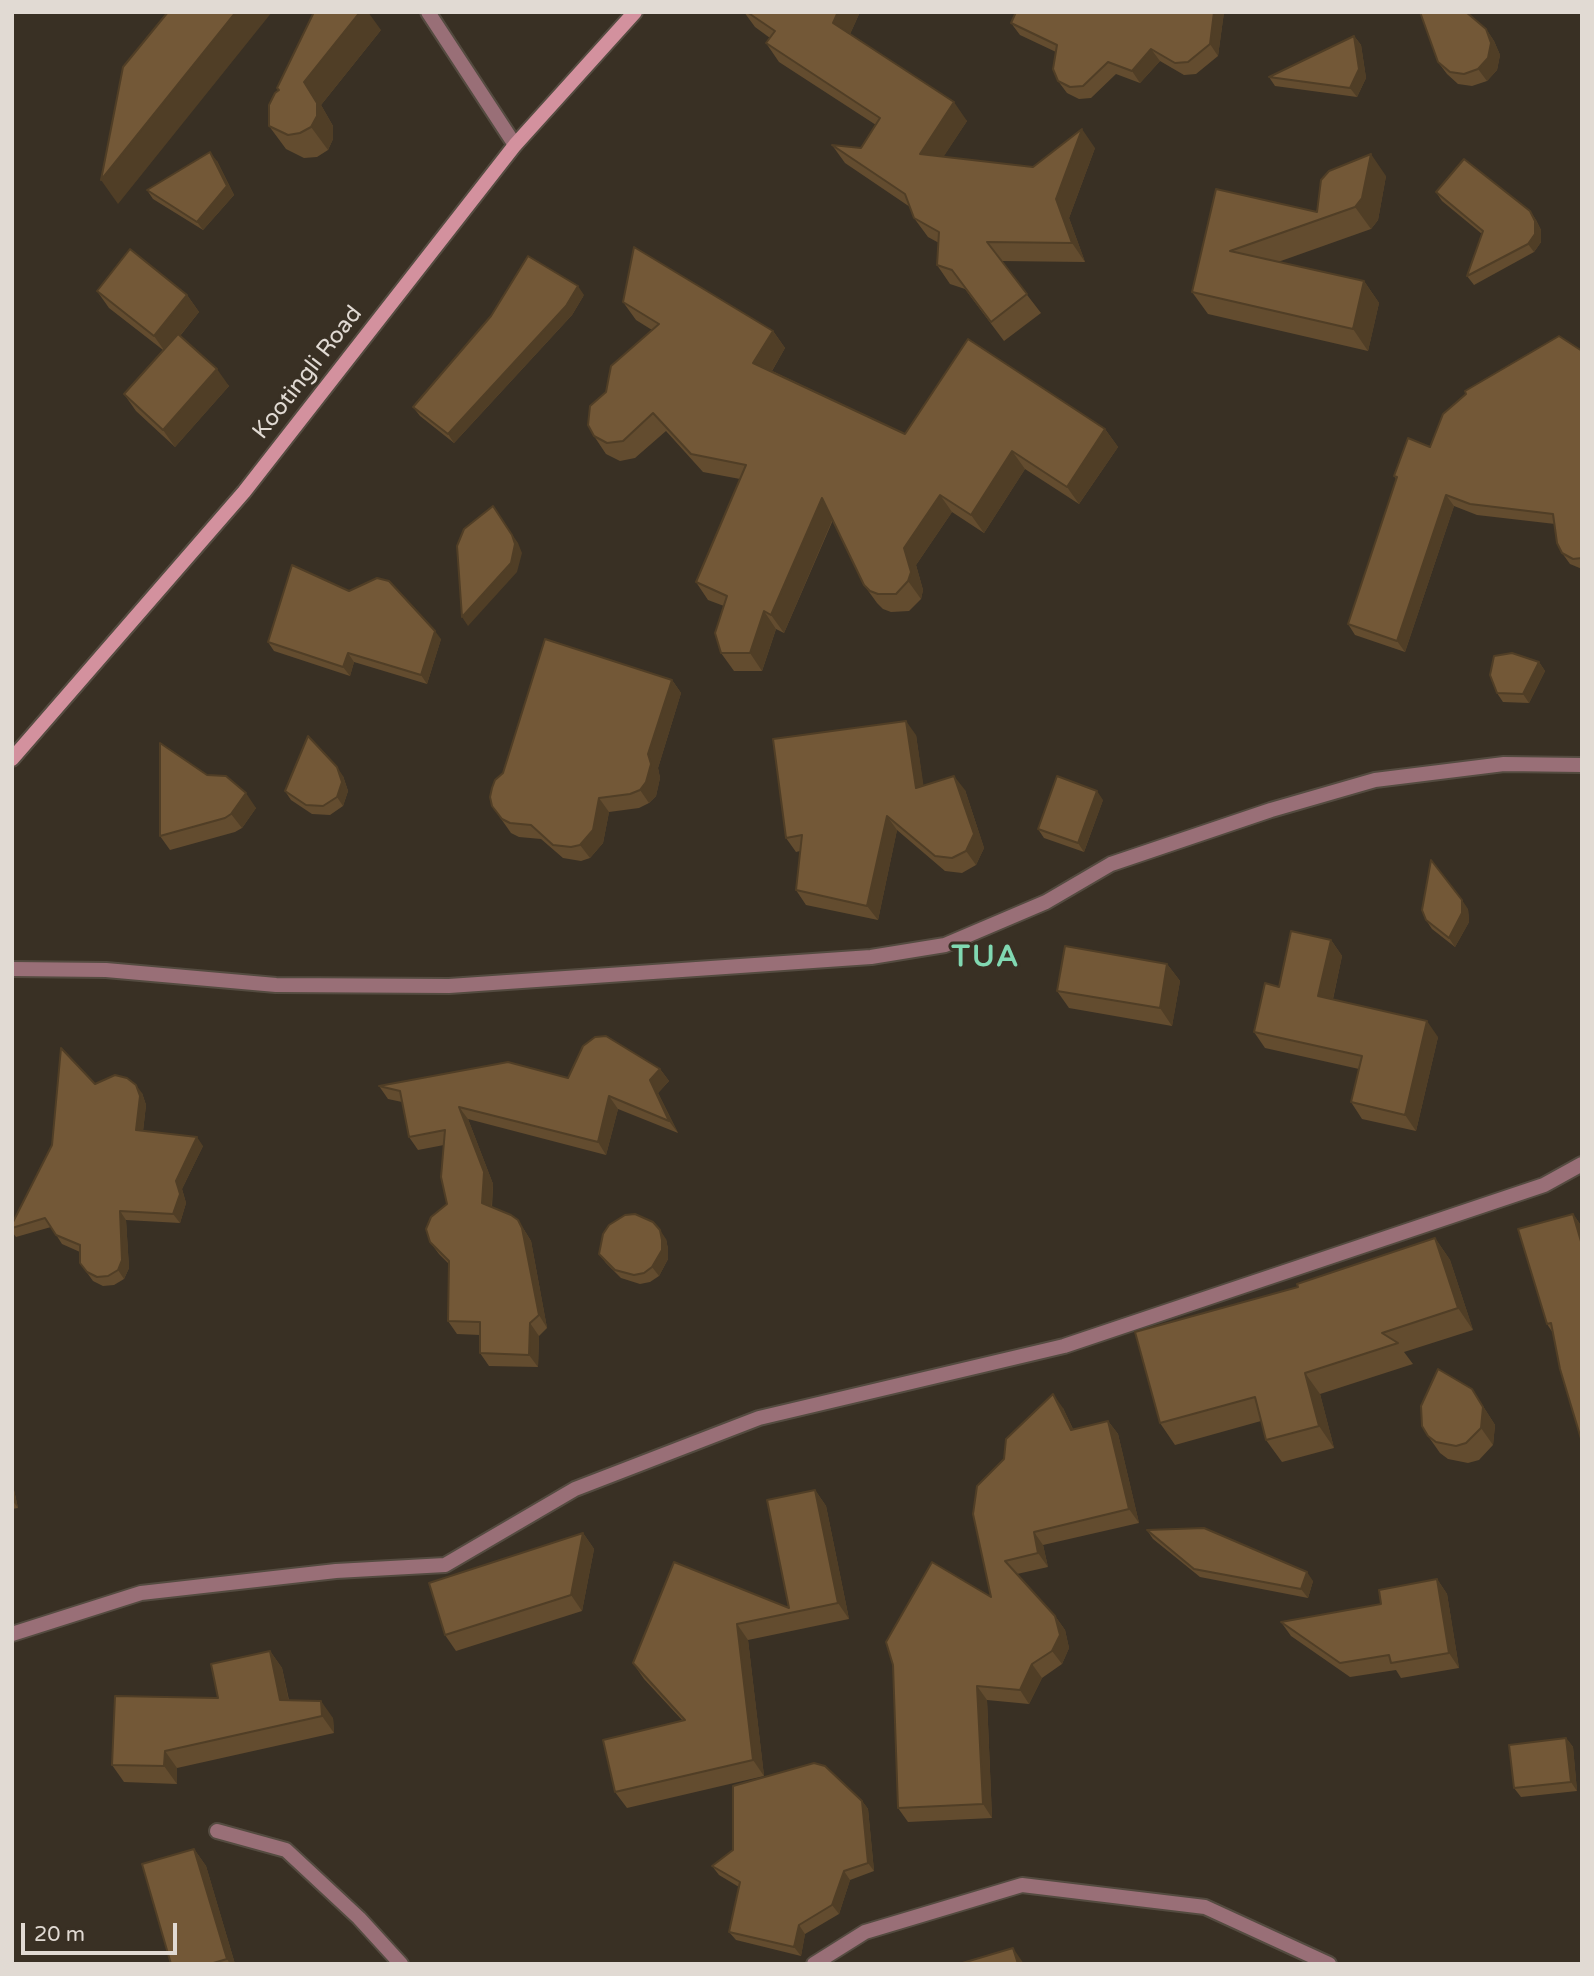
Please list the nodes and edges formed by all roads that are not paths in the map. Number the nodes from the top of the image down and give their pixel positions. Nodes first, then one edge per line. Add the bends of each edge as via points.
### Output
1 (428, 12) edge
2 (635, 12) edge
3 (515, 145) junction
4 (12, 759) edge
5 (1582, 765) edge
6 (12, 969) edge
7 (1582, 1164) edge
8 (12, 1634) edge
9 (217, 1831) dead end
10 (401, 1964) edge
11 (814, 1964) edge
12 (1329, 1964) edge

1 - 3 street
2 - 3 street, Kootingli Road
3 - 4 street, Kootingli Road via 244,492
5 - 6 street via 1504,764 1375,780 1111,864 1046,902 945,945 871,957 449,986 276,985 106,970
7 - 8 street via 1544,1185 1065,1346 759,1418 575,1489 445,1565 336,1571 141,1593
9 - 10 street via 286,1850
11 - 12 street via 865,1932 1022,1885 1205,1907

